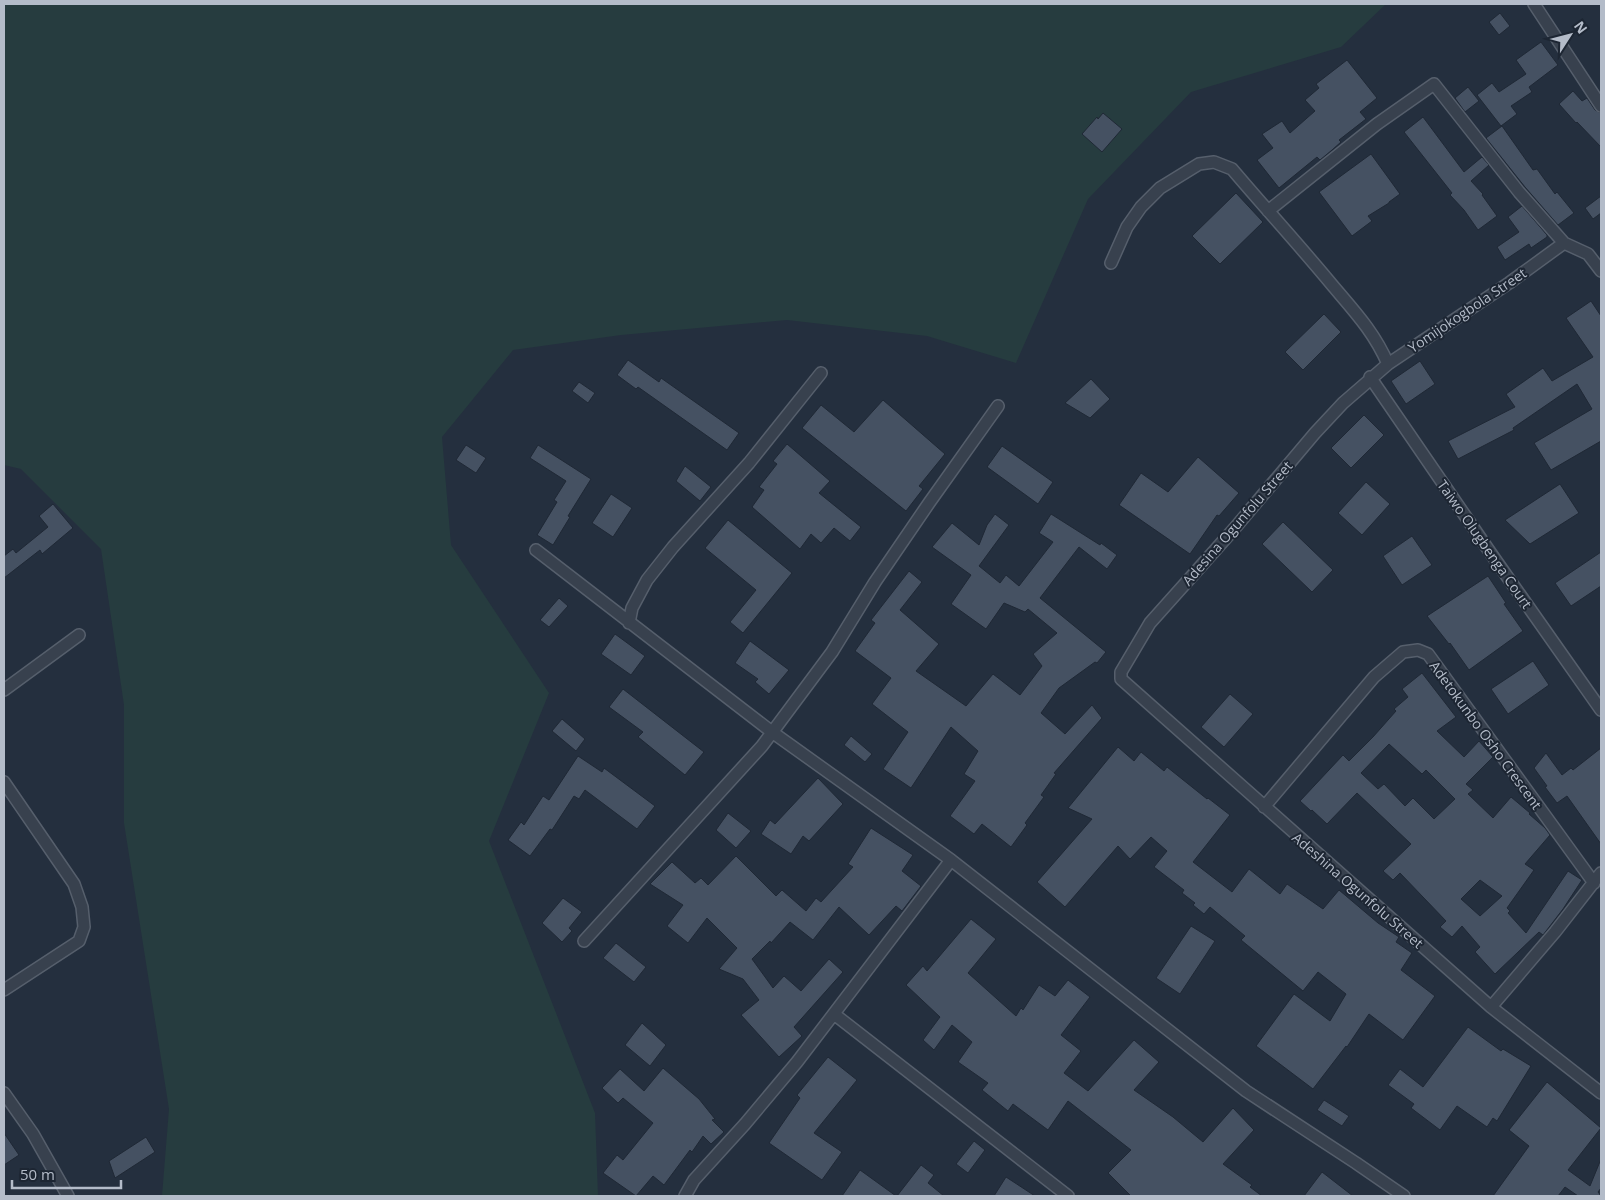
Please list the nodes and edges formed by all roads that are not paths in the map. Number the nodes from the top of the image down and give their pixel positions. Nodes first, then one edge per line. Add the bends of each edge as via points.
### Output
1 (1534, 4) edge
2 (1601, 106) edge
3 (1268, 211) junction
4 (1564, 243) junction
5 (1111, 263) dead end
6 (1601, 271) edge
7 (1388, 364) junction
8 (821, 373) dead end
9 (1370, 378) junction
10 (998, 406) dead end
11 (536, 550) dead end
12 (629, 623) junction
13 (78, 636) dead end
14 (1121, 679) joint
15 (4, 690) edge
16 (1601, 710) edge
17 (772, 732) junction
18 (4, 782) edge
19 (1264, 807) junction
20 (951, 860) junction
21 (1601, 873) edge
22 (1594, 883) junction
23 (584, 941) dead end
24 (4, 990) edge
25 (1491, 1007) junction
26 (834, 1014) junction
27 (4, 1093) edge
28 (1601, 1093) edge
29 (68, 1196) edge
30 (685, 1196) edge
31 (1068, 1196) edge
32 (1404, 1196) edge

1 - 2 street
3 - 4 street via 1377,124 1434,84 1519,192
3 - 5 street via 1232,169 1214,162 1199,164 1160,188 1141,207 1127,227
3 - 7 street via 1370,330
4 - 6 street via 1588,254
4 - 7 street, Yomijokogbola Street
7 - 9 street, Yomijokogbola Street
8 - 12 street via 647,580 632,608
9 - 14 street, Adesina Ogunfolu Street via 1315,433 1150,623 1121,672
9 - 16 street, Taiwo Olugbenga Court
10 - 17 street via 928,503 832,652
11 - 12 street
12 - 17 street
13 - 15 street
14 - 19 street, Adeshina Ogunfolu Street
17 - 20 street
17 - 23 street via 736,776
18 - 24 street via 74,884 82,907 84,927 79,941
19 - 22 street, Adetokunbo Osho Crescent via 1374,677 1403,652 1418,650 1428,654
19 - 25 street, Adeshina Ogunfolu Street
20 - 26 street
20 - 32 street via 1246,1092
21 - 22 street
22 - 25 street
25 - 28 street, Adeshina Ogunfolu Street
26 - 30 street via 751,1117 694,1180
26 - 31 street
27 - 29 street via 33,1134

